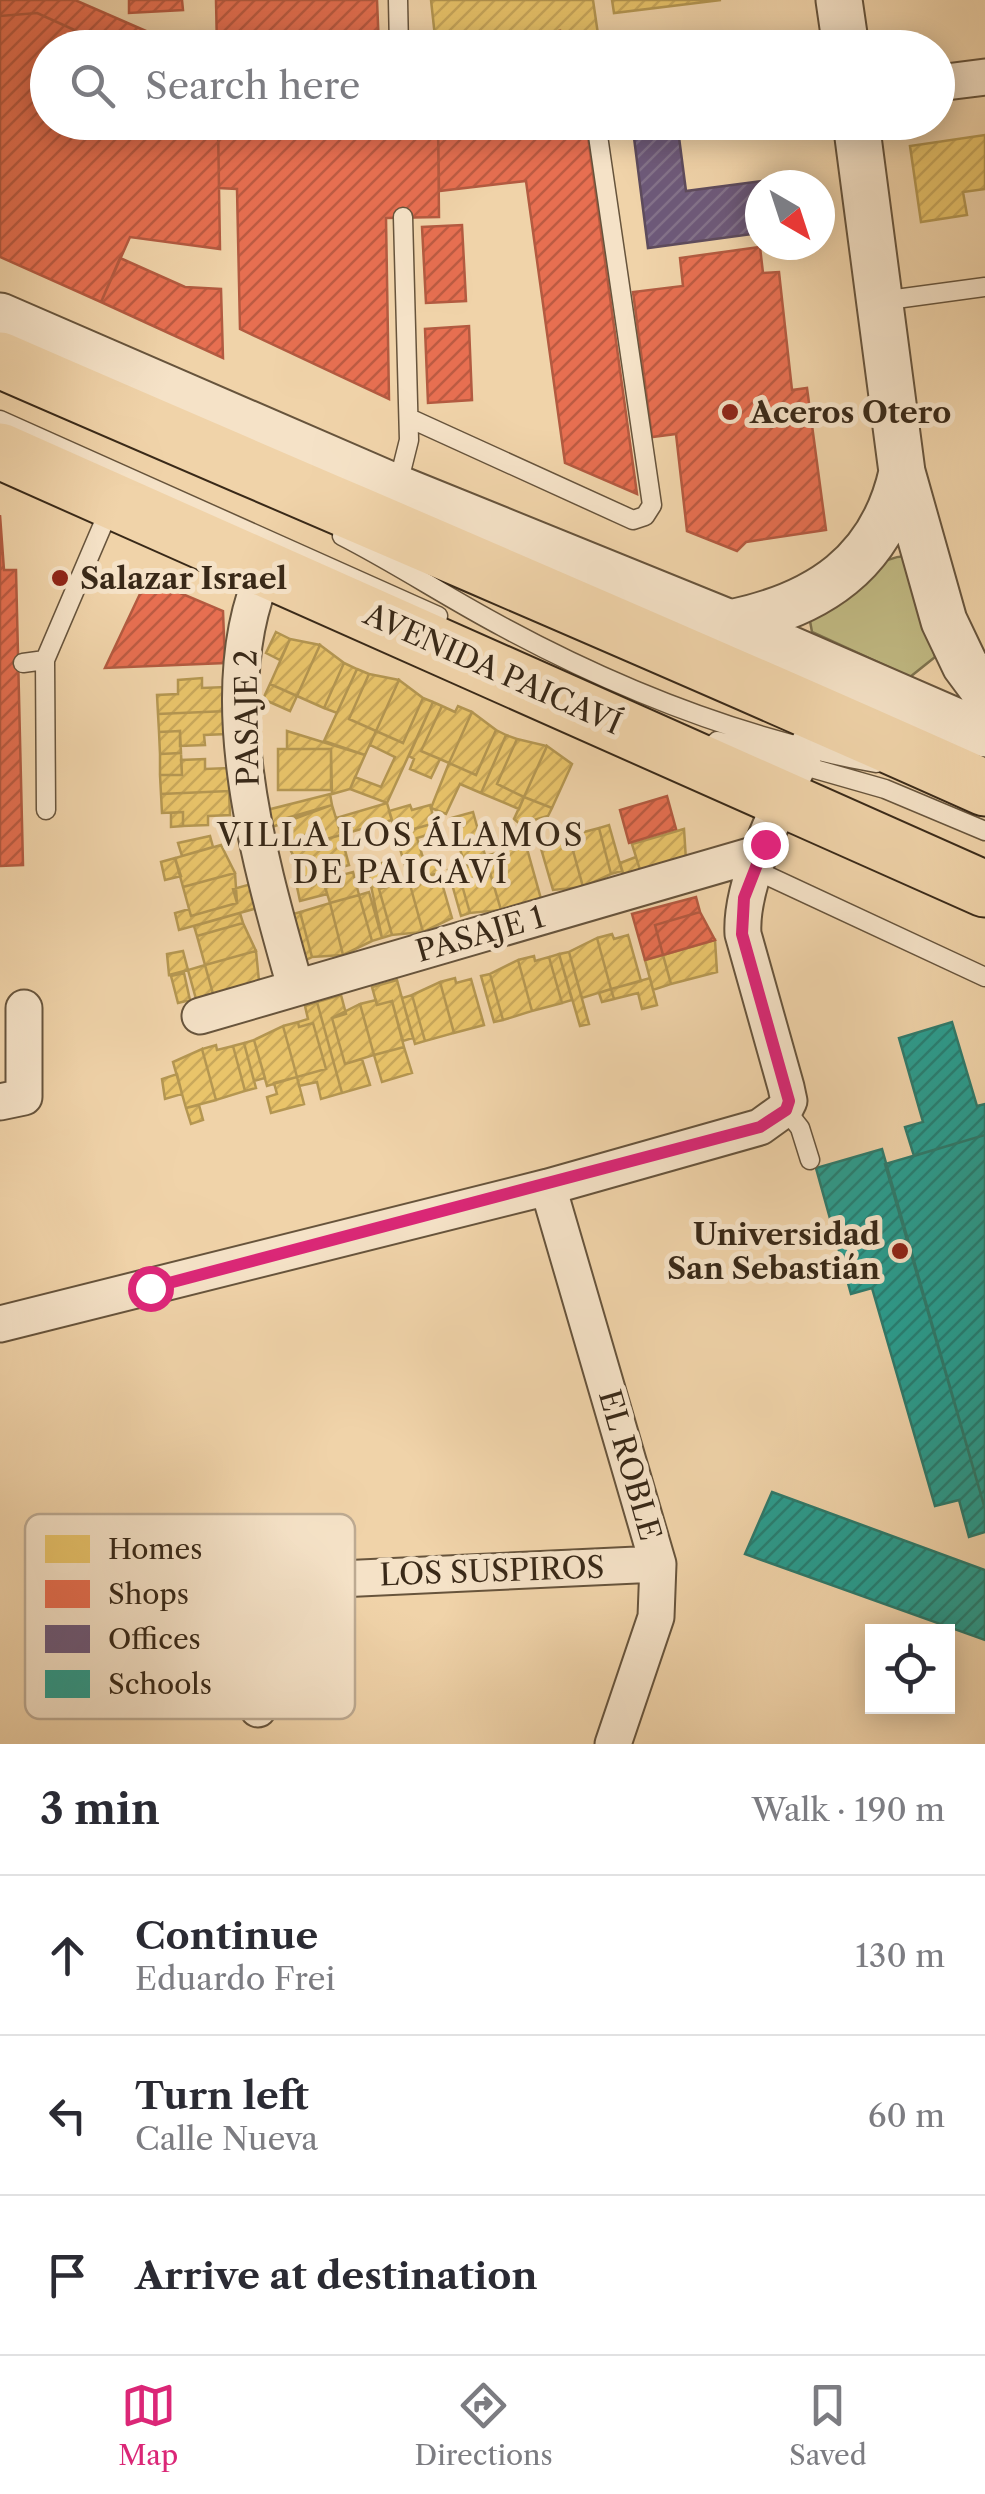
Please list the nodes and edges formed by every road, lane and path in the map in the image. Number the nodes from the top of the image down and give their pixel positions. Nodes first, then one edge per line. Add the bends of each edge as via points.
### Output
1 (398, 0) edge
2 (840, 0) edge
3 (399, 30) edge
4 (844, 30) edge
5 (985, 77) edge
6 (955, 81) edge
7 (599, 140) edge
8 (858, 140) edge
9 (403, 217) dead end
10 (985, 287) edge
11 (879, 301) junction
12 (0, 316) edge
13 (0, 360) edge
14 (409, 418) junction
15 (0, 420) edge
16 (0, 451) edge
17 (902, 472) junction
18 (397, 488) junction
19 (112, 503) junction
20 (324, 528) dead end
21 (266, 568) junction
22 (450, 622) dead end
23 (730, 623) junction
24 (475, 635) dead end
25 (45, 660) junction
26 (23, 664) dead end
27 (985, 692) edge
28 (803, 758) junction
29 (979, 767) edge
30 (46, 810) dead end
31 (985, 832) edge
32 (757, 861) junction
33 (985, 889) edge
34 (985, 976) edge
35 (294, 986) junction
36 (24, 1008) dead end
37 (200, 1016) dead end
38 (786, 1098) junction
39 (0, 1102) edge
40 (810, 1160) dead end
41 (548, 1186) junction
42 (0, 1324) edge
43 (658, 1564) junction
44 (355, 1577) edge
45 (613, 1744) edge

1 - 3 lane
2 - 4 street
5 - 6 street
7 - 14 lane via 652,505 645,516 633,520
8 - 11 street
9 - 14 lane
10 - 11 lane
11 - 17 street
12 - 18 street, AVENIDA PAICAVÍ
13 - 28 main road, AVENIDA PAICAVÍ
14 - 18 lane
15 - 22 lane
16 - 19 main road, AVENIDA PAICAVÍ
17 - 23 street via 879,536 842,578 811,599
17 - 27 street via 944,621
18 - 23 street, AVENIDA PAICAVÍ
19 - 21 main road, AVENIDA PAICAVÍ
19 - 25 lane
20 - 28 lane via 526,639
21 - 28 main road, AVENIDA PAICAVÍ
21 - 35 street, PASAJE 2 via 241,653 248,809
23 - 29 street, AVENIDA PAICAVÍ
24 - 28 lane via 708,738
25 - 26 lane
25 - 30 lane
28 - 29 main road, AVENIDA PAICAVÍ
28 - 31 lane
28 - 32 street
28 - 33 main road, AVENIDA PAICAVÍ
32 - 34 lane
32 - 35 street, PASAJE 1
32 - 38 street via 741,912 742,934
35 - 37 street, PASAJE 1
36 - 39 street via 24,1098
38 - 40 lane
38 - 41 street via 760,1127
41 - 42 street
41 - 43 street, EL ROBLE
43 - 44 street, LOS SUSPIROS
43 - 45 street, EL ROBLE via 656,1618

